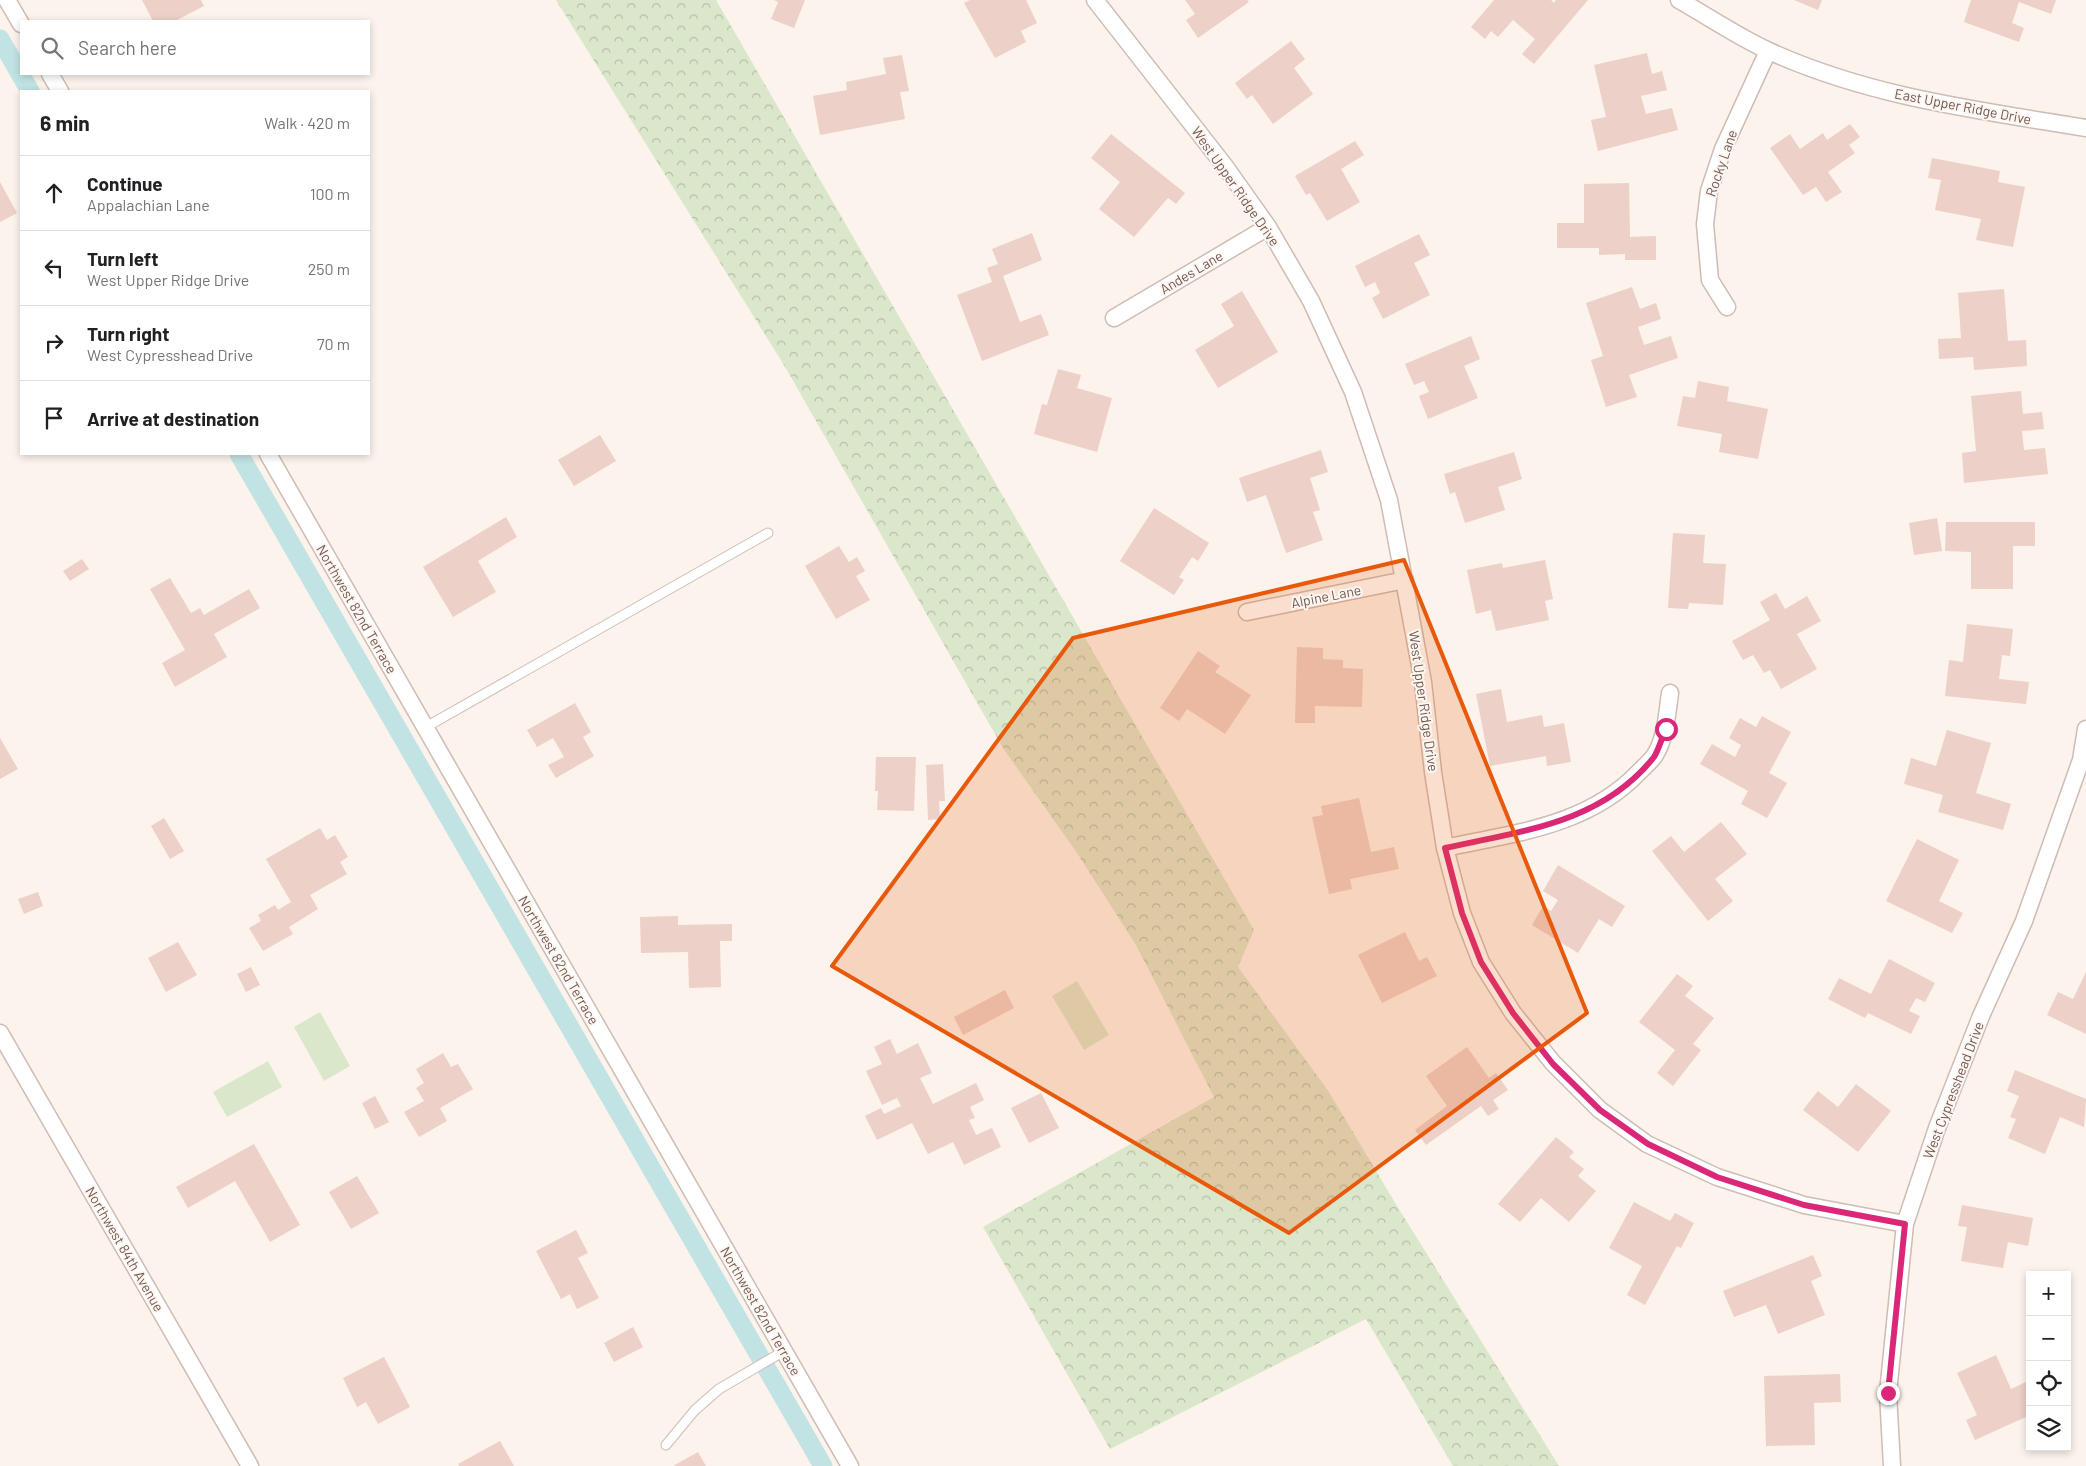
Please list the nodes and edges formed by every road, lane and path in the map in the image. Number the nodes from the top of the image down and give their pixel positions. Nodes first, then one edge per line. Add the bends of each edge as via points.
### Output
1 (7, 0) edge
2 (1095, 0) edge
3 (1680, 0) edge
4 (20, 22) edge
5 (1768, 51) junction
6 (51, 75) edge
7 (59, 90) edge
8 (2086, 128) edge
9 (1268, 227) junction
10 (1727, 307) dead end
11 (1114, 318) dead end
12 (269, 455) edge
13 (768, 533) dead end
14 (1405, 580) junction
15 (1247, 612) dead end
16 (1670, 693) dead end
17 (426, 728) junction
18 (2086, 729) edge
19 (2084, 760) edge
20 (1445, 848) junction
21 (0, 1032) edge
22 (1905, 1224) junction
23 (784, 1351) junction
24 (666, 1445) dead end
25 (250, 1466) edge
26 (850, 1466) edge
27 (1892, 1466) edge

1 - 4 street
2 - 9 street, West Upper Ridge Drive via 1224,165
3 - 5 street, East Upper Ridge Drive
5 - 8 street, East Upper Ridge Drive via 1839,78 1918,100
5 - 10 street, Rocky Lane via 1723,148 1709,191 1704,224 1710,280
6 - 7 street
9 - 11 street, Andes Lane
9 - 14 street, West Upper Ridge Drive via 1311,301 1353,392 1389,500
12 - 17 street, Northwest 82nd Terrace
13 - 17 lane
14 - 15 street, Alpine Lane
14 - 20 street, West Upper Ridge Drive via 1423,682
16 - 20 street via 1666,729 1655,755 1630,782 1596,807 1552,825
17 - 23 street, Northwest 82nd Terrace
18 - 19 street, West Cypresshead Drive
19 - 22 street, West Cypresshead Drive via 2024,921 1981,1016 1937,1128
20 - 22 street, West Upper Ridge Drive via 1462,913 1481,962 1513,1013 1553,1064 1600,1110 1648,1144 1717,1177 1804,1205
21 - 25 street, Northwest 84th Avenue
22 - 27 street, West Cypresshead Drive via 1888,1393
23 - 24 lane via 719,1389 695,1410
23 - 26 street, Northwest 82nd Terrace

